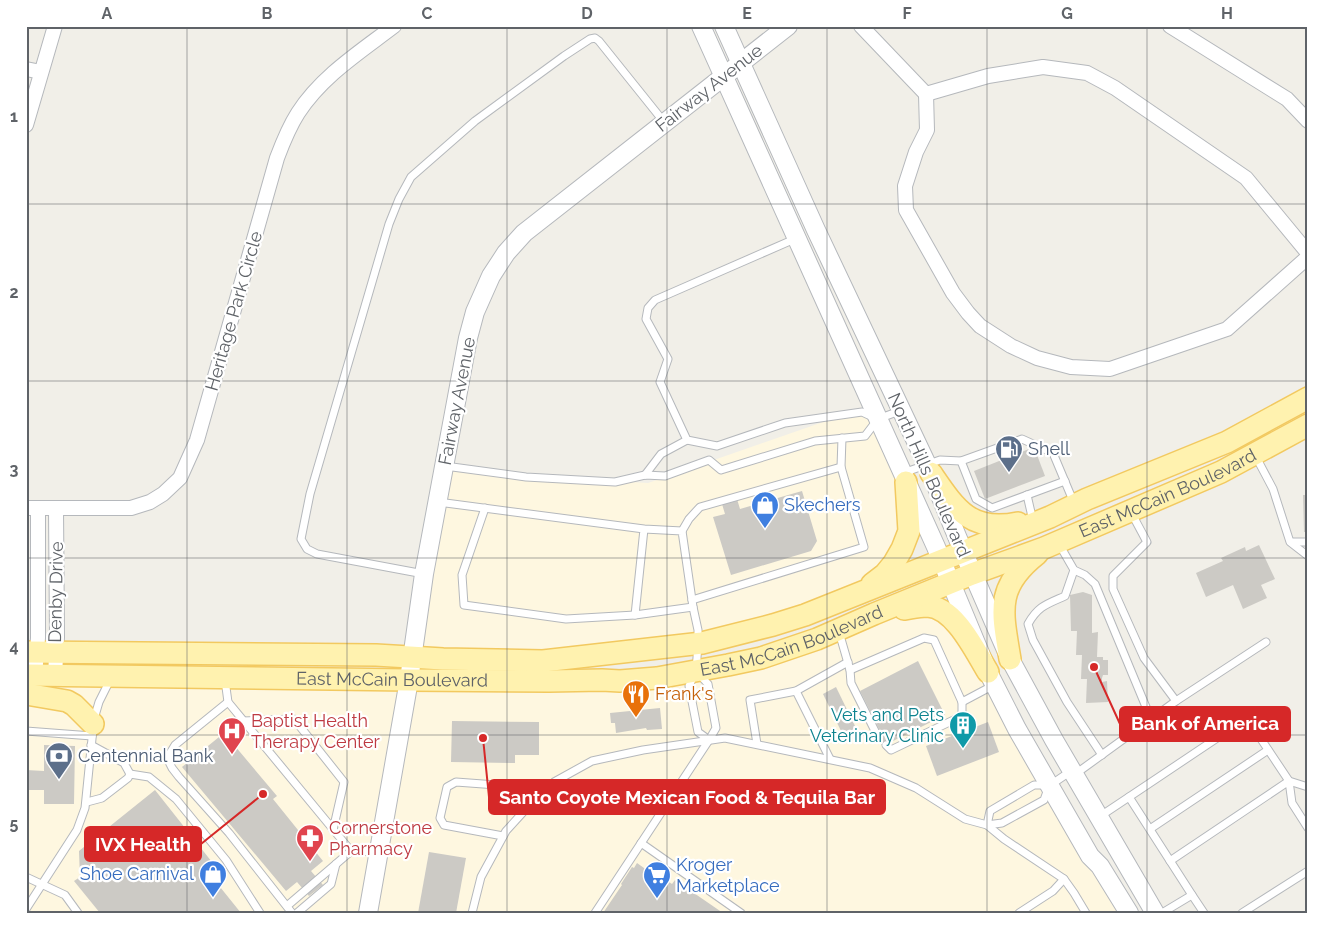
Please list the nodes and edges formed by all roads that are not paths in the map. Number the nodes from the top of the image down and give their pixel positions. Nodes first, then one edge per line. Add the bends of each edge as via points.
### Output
1 (55, 26) edge
2 (394, 26) edge
3 (701, 26) edge
4 (724, 26) edge
5 (788, 26) edge
6 (861, 26) edge
7 (1170, 26) edge
8 (741, 63) junction
9 (26, 69) edge
10 (41, 72) junction
11 (724, 77) junction
12 (926, 94) junction
13 (1308, 121) edge
14 (664, 122) junction
15 (26, 125) edge
16 (797, 238) junction
17 (1308, 255) edge
18 (1308, 398) edge
19 (902, 410) junction
20 (870, 416) junction
21 (1308, 425) edge
22 (842, 438) junction
23 (687, 440) junction
24 (1255, 455) junction
25 (961, 461) junction
26 (444, 466) junction
27 (841, 466) junction
28 (929, 468) junction
29 (645, 475) junction
30 (904, 478) junction
31 (1065, 481) junction
32 (1026, 495) junction
33 (438, 502) junction
34 (1075, 506) junction
35 (32, 508) edge
36 (485, 508) junction
37 (56, 509) junction
38 (1131, 511) junction
39 (1033, 522) junction
40 (644, 529) junction
41 (682, 531) junction
42 (1290, 542) junction
43 (1308, 542) edge
44 (1051, 545) junction
45 (962, 552) junction
46 (1308, 556) edge
47 (942, 560) junction
48 (1074, 570) junction
49 (424, 574) junction
50 (972, 574) junction
51 (951, 583) junction
52 (859, 594) junction
53 (693, 603) junction
54 (874, 614) junction
55 (635, 615) junction
56 (838, 629) junction
57 (1266, 642) dead end
58 (698, 644) junction
59 (39, 652) edge
60 (412, 657) junction
61 (1010, 658) junction
62 (848, 662) junction
63 (850, 670) junction
64 (696, 671) junction
65 (112, 676) junction
66 (224, 678) junction
67 (991, 678) junction
68 (36, 680) edge
69 (409, 680) junction
70 (796, 691) junction
71 (1176, 701) junction
72 (228, 702) junction
73 (962, 702) junction
74 (1151, 719) junction
75 (243, 721) junction
76 (26, 732) edge
77 (92, 735) junction
78 (879, 739) dead end
79 (709, 740) junction
80 (757, 744) junction
81 (886, 744) dead end
82 (1268, 750) junction
83 (1102, 755) junction
84 (830, 760) junction
85 (1073, 773) junction
86 (130, 774) junction
87 (1289, 781) junction
88 (1049, 786) junction
89 (1308, 787) edge
90 (537, 797) junction
91 (1129, 797) junction
92 (87, 802) junction
93 (1099, 816) junction
94 (987, 824) junction
95 (1308, 828) edge
96 (1150, 829) junction
97 (333, 830) junction
98 (503, 836) junction
99 (641, 843) junction
100 (351, 851) junction
101 (379, 852) junction
102 (1170, 861) junction
103 (336, 864) junction
104 (1308, 871) edge
105 (26, 877) edge
106 (1064, 880) junction
107 (42, 885) junction
108 (1192, 894) junction
109 (287, 906) junction
110 (26, 909) edge
111 (78, 913) edge
112 (260, 913) edge
113 (292, 913) edge
114 (297, 913) edge
115 (368, 913) edge
116 (472, 913) edge
117 (594, 913) edge
118 (741, 913) edge
119 (1019, 913) edge
120 (1086, 913) edge
121 (1129, 913) edge
122 (1155, 913) edge
123 (1162, 913) edge
124 (1204, 913) edge
125 (1242, 913) edge

1 - 10 street
2 - 37 street, Heritage Park Circle via 331,75 310,96 287,133 196,440 180,478 150,502 131,508
3 - 11 street, North Hills Boulevard
4 - 8 street, North Hills Boulevard
5 - 8 street, Fairway Avenue
6 - 12 street
7 - 13 street via 1286,99
8 - 11 street, Fairway Avenue
8 - 19 street, North Hills Boulevard
9 - 10 street
10 - 15 street
11 - 14 street, Fairway Avenue
11 - 16 street, North Hills Boulevard
12 - 17 street via 988,76 1044,67 1087,73 1115,88 1246,178
12 - 17 street via 927,130 905,186 906,210 953,293 968,313 980,326 1037,358 1071,367 1110,369 1228,329
14 - 26 street, Fairway Avenue via 524,233 491,276 468,338
14 - 49 lane via 600,41 594,38 475,121 405,185 388,224 310,494 301,540 306,549 318,554
16 - 20 street, North Hills Boulevard
16 - 23 lane via 655,300 648,308 646,319 668,359 660,382
18 - 34 main road, East McCain Boulevard via 1220,445
19 - 20 lane
19 - 28 street, North Hills Boulevard
20 - 22 lane via 865,436
20 - 23 lane via 785,423 717,446
20 - 30 street, North Hills Boulevard
21 - 24 main road, East McCain Boulevard
22 - 27 lane
22 - 29 lane via 815,442 720,470 709,460 665,476
23 - 29 lane via 661,454
24 - 38 main road, East McCain Boulevard
24 - 42 lane via 1273,489
25 - 28 lane via 940,460
25 - 31 lane via 1022,439 1053,453
25 - 32 lane via 976,499 992,508
26 - 29 lane via 526,477 615,482
26 - 33 street, Fairway Avenue
27 - 41 lane via 700,507
27 - 53 lane via 864,547
28 - 30 lane
28 - 39 main road via 951,503 971,519 992,525
28 - 45 street, North Hills Boulevard
30 - 47 street, North Hills Boulevard
30 - 52 main road via 909,531 886,574
31 - 32 lane
31 - 34 lane
32 - 39 lane
33 - 36 lane
33 - 49 street, Fairway Avenue
34 - 39 main road, East McCain Boulevard
35 - 37 street, Heritage Park Circle
35 - 59 street, Denby Drive
36 - 40 lane
36 - 55 lane via 462,574 464,605 566,619
37 - 59 street, Denby Drive via 57,637
38 - 44 main road, East McCain Boulevard
38 - 71 lane via 1147,542 1113,576 1113,589 1144,658
39 - 45 main road, East McCain Boulevard
40 - 41 lane
40 - 55 lane
41 - 53 lane
42 - 43 lane
42 - 46 lane
44 - 48 lane
44 - 50 main road, East McCain Boulevard
44 - 61 main road via 1026,562 1012,579 1006,594 1003,609
45 - 47 main road, East McCain Boulevard
45 - 50 street, North Hills Boulevard
47 - 51 street, North Hills Boulevard
47 - 52 main road, East McCain Boulevard
48 - 74 lane via 1085,574 1095,584
48 - 83 lane via 1065,596 1043,606 1028,624 1033,640 1067,702
49 - 60 street, Fairway Avenue
50 - 51 main road, East McCain Boulevard
50 - 61 street, North Hills Boulevard
51 - 54 main road, East McCain Boulevard
51 - 67 street, North Hills Boulevard
52 - 58 main road, East McCain Boulevard via 773,625
53 - 55 lane
53 - 58 lane
54 - 56 main road, East McCain Boulevard
54 - 67 main road via 928,606 942,610 959,625
56 - 62 lane
56 - 64 main road, East McCain Boulevard via 761,658
57 - 71 lane
58 - 60 main road, East McCain Boulevard via 543,661
58 - 64 lane
59 - 60 main road, East McCain Boulevard
59 - 68 street, Denby Drive
59 - 68 street, Denby Drive
60 - 69 street, Fairway Avenue
61 - 85 street, North Hills Boulevard
62 - 63 lane
62 - 70 lane
63 - 73 lane via 924,638 934,640
63 - 78 lane via 851,683
64 - 69 main road, East McCain Boulevard via 620,681
64 - 79 lane via 709,688 716,728
64 - 79 lane via 689,686 691,697 698,732
65 - 66 main road, East McCain Boulevard
65 - 68 main road, East McCain Boulevard
65 - 77 lane via 99,702
66 - 69 main road, East McCain Boulevard
66 - 72 lane
67 - 73 lane
67 - 88 street, North Hills Boulevard
68 - 77 main road via 74,705
69 - 101 street, Fairway Avenue
70 - 80 lane via 750,700
70 - 84 lane
71 - 74 lane
72 - 75 lane
72 - 109 lane via 175,745 167,758 179,778 229,833
73 - 81 lane via 962,716 891,750
74 - 83 lane
75 - 97 lane
75 - 97 lane via 294,719 344,782
76 - 77 lane
77 - 86 lane via 124,763
77 - 92 lane
79 - 80 lane via 725,738
79 - 90 lane via 592,760 554,782
79 - 99 lane
80 - 84 lane
82 - 87 lane
82 - 91 lane via 1247,718
82 - 96 lane
83 - 85 lane
84 - 94 lane via 870,768 916,788 965,818
85 - 88 lane
85 - 93 street, North Hills Boulevard
86 - 92 lane via 102,798
86 - 112 lane via 149,777 176,799 226,860
87 - 89 lane
87 - 95 lane via 1292,803
87 - 102 lane
88 - 94 lane via 1044,800 1002,823
88 - 94 lane via 1034,785 990,811
88 - 121 street, North Hills Boulevard via 1090,856 1100,866
90 - 98 lane
90 - 98 lane via 511,786 456,782 448,787 440,818 444,825
91 - 93 lane
91 - 96 lane
92 - 107 lane via 77,830
93 - 122 street, North Hills Boulevard
94 - 106 lane
96 - 102 lane
97 - 100 lane
98 - 116 lane via 481,877
99 - 117 lane
99 - 118 lane
100 - 101 lane
100 - 103 lane
101 - 115 street, Fairway Avenue
102 - 108 lane
103 - 109 lane
103 - 114 lane via 331,884
104 - 125 lane
105 - 107 lane
106 - 119 lane
106 - 120 lane
107 - 110 lane
107 - 111 lane via 65,896
108 - 123 lane
108 - 124 lane
109 - 113 lane

